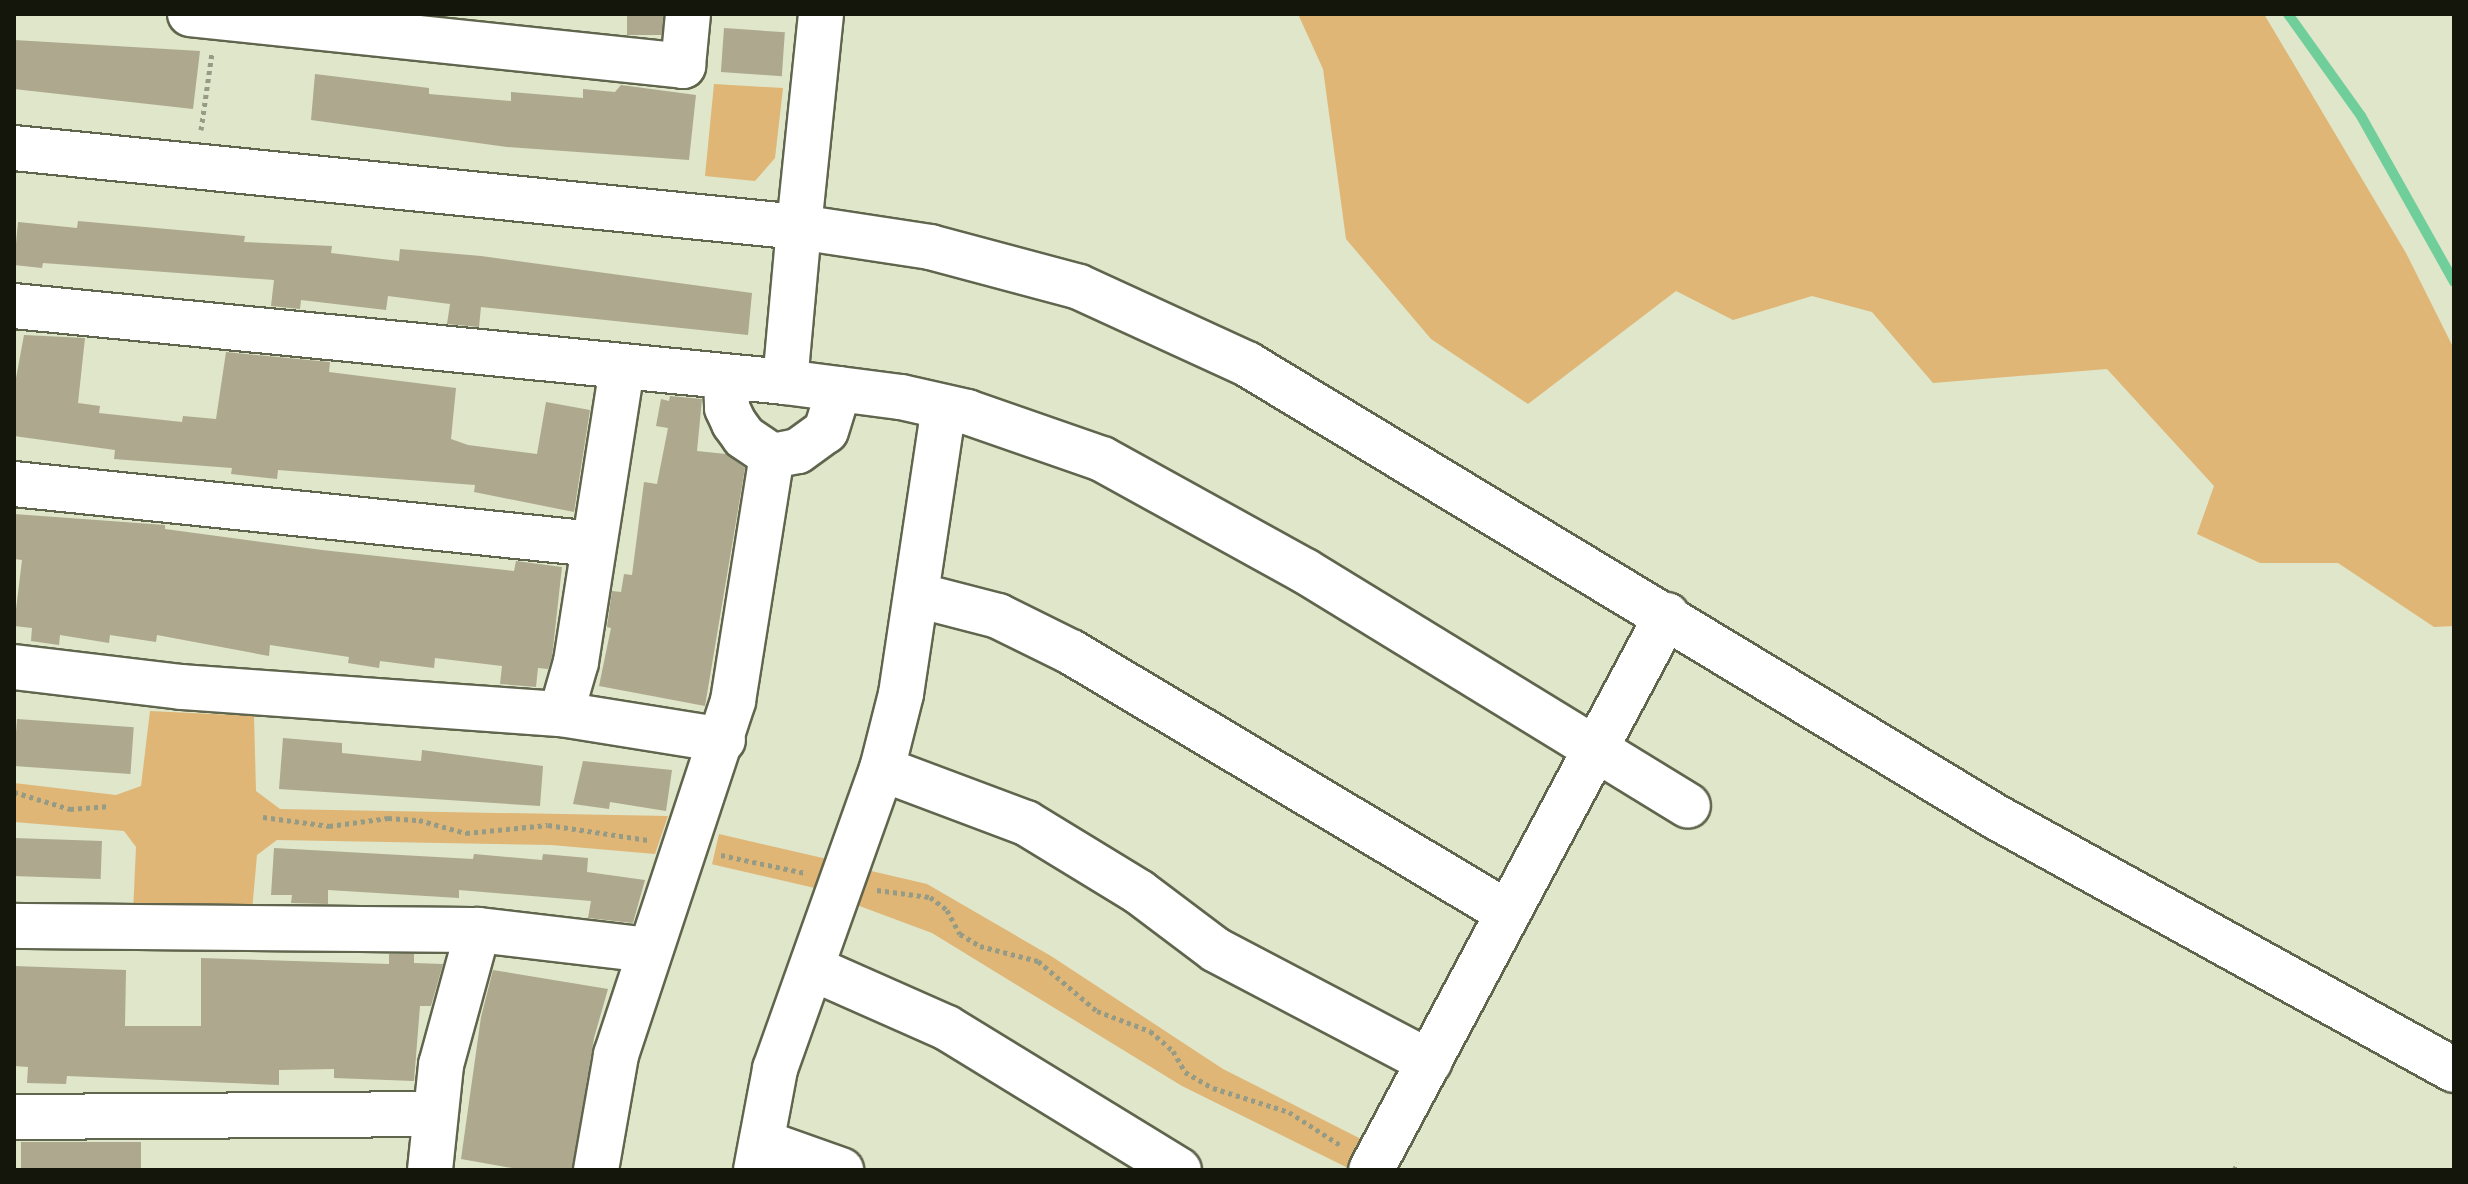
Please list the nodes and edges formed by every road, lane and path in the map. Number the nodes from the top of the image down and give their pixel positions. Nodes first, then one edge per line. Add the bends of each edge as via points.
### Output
1 (688, 14) edge
2 (821, 14) edge
3 (208, 15) edge
4 (201, 135) dead end
5 (14, 148) edge
6 (799, 227) junction
7 (14, 306) edge
8 (622, 367) junction
9 (726, 377) junction
10 (785, 382) junction
11 (839, 389) junction
12 (944, 407) junction
13 (772, 456) junction
14 (14, 484) edge
15 (594, 544) junction
16 (917, 595) junction
17 (1667, 615) junction
18 (14, 667) edge
19 (561, 714) junction
20 (723, 740) junction
21 (1595, 749) junction
22 (882, 769) junction
23 (14, 792) edge
24 (110, 806) dead end
25 (1688, 806) dead end
26 (263, 817) dead end
27 (686, 848) junction
28 (842, 881) junction
29 (1508, 913) junction
30 (14, 926) edge
31 (478, 930) junction
32 (649, 950) junction
33 (814, 969) junction
34 (1429, 1062) junction
35 (2454, 1070) edge
36 (434, 1114) junction
37 (14, 1117) edge
38 (759, 1156) edge
39 (2238, 1163) dead end
40 (1372, 1168) edge
41 (430, 1170) edge
42 (596, 1170) edge
43 (841, 1170) edge
44 (1179, 1170) edge
45 (2234, 1170) edge

1 - 3 street via 683,66
2 - 6 street
3 - 4 path
5 - 6 street
6 - 10 street
6 - 17 street via 998,263 1079,287 1155,319 1259,371
7 - 8 street
8 - 9 street
8 - 15 street
9 - 10 street
9 - 13 street via 727,408 734,423
10 - 11 street
11 - 12 street
11 - 13 street via 826,431 798,451
12 - 16 street
12 - 21 street via 1102,459 1305,571
13 - 20 street
14 - 15 street
15 - 19 street via 576,662
16 - 22 street
16 - 29 street via 998,616 1071,652
17 - 21 street
17 - 35 street via 1996,817
18 - 19 street via 181,687
19 - 20 street
20 - 27 street
21 - 25 street
21 - 29 street
22 - 28 street
22 - 34 street via 1026,823 1139,892 1216,950
23 - 24 path via 70,809
26 - 27 path via 329,826 388,818 419,820 466,833 548,825
27 - 28 path
27 - 32 street
28 - 33 street
28 - 40 path via 930,897 947,910 960,934 980,946 1038,961 1097,1011 1150,1031 1173,1051 1185,1072 1213,1088 1289,1112
29 - 34 street
30 - 31 street
31 - 32 street
31 - 36 street via 458,996
32 - 42 street via 616,1055
33 - 38 street via 775,1069
33 - 44 street via 947,1028
34 - 40 street
36 - 37 street
36 - 41 street
38 - 43 street
39 - 45 path

